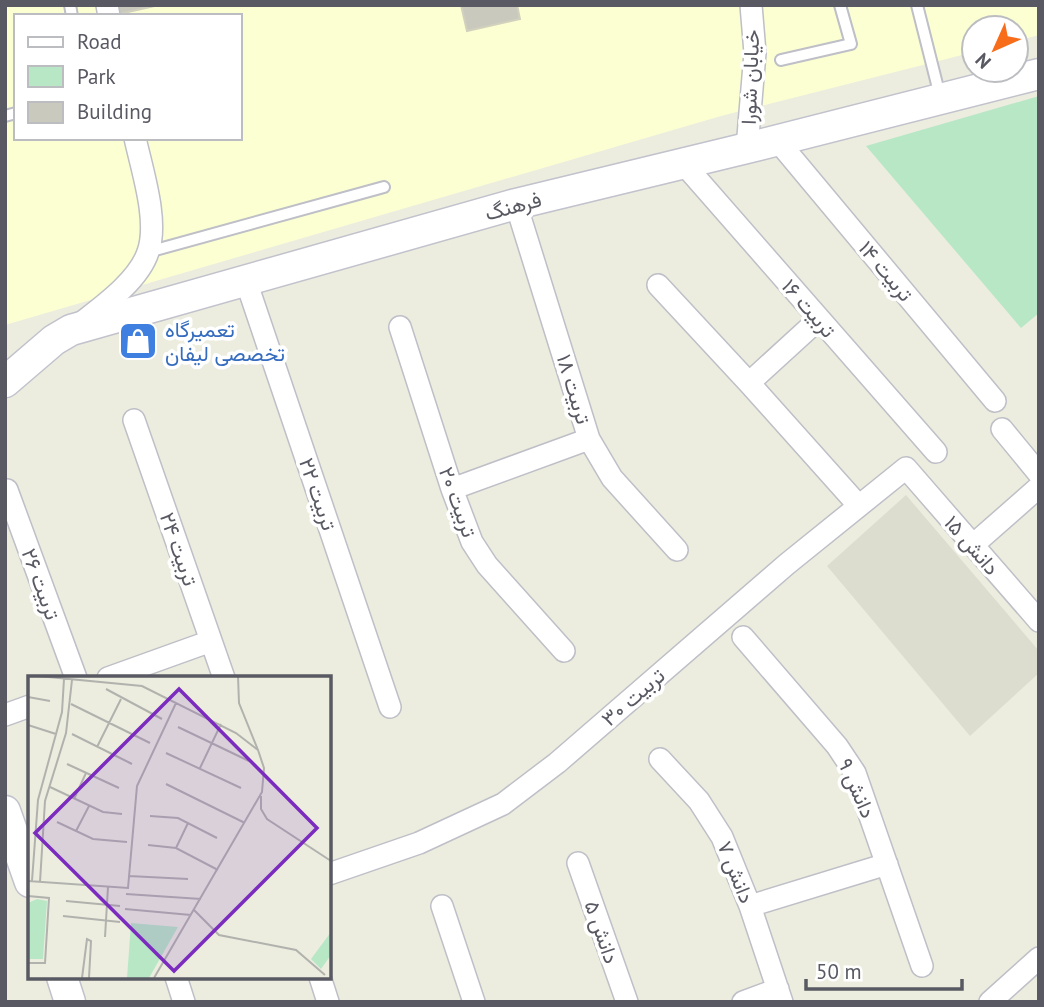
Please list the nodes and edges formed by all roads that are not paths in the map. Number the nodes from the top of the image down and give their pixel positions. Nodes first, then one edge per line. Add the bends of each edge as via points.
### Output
1 (751, 5) edge
2 (841, 5) edge
3 (917, 5) edge
4 (781, 60) dead end
5 (1039, 74) edge
6 (941, 99) junction
7 (135, 140) edge
8 (777, 140) junction
9 (747, 148) junction
10 (682, 163) junction
11 (384, 187) dead end
12 (516, 204) junction
13 (148, 252) junction
14 (246, 281) junction
15 (658, 285) dead end
16 (819, 320) junction
17 (400, 327) dead end
18 (71, 330) junction
19 (5, 382) edge
20 (749, 383) junction
21 (995, 401) dead end
22 (134, 420) dead end
23 (1002, 429) dead end
24 (589, 439) junction
25 (936, 452) dead end
26 (906, 468) joint
27 (1039, 474) edge
28 (1039, 487) edge
29 (452, 489) junction
30 (7, 490) edge
31 (859, 506) junction
32 (973, 545) junction
33 (677, 550) dead end
34 (1039, 621) edge
35 (743, 637) dead end
36 (211, 641) junction
37 (564, 651) dead end
38 (75, 676) edge
39 (114, 676) edge
40 (224, 676) edge
41 (28, 707) edge
42 (390, 707) dead end
43 (5, 715) edge
44 (660, 759) dead end
45 (5, 811) edge
46 (578, 863) dead end
47 (887, 864) junction
48 (331, 873) edge
49 (28, 876) edge
50 (442, 906) dead end
51 (750, 906) junction
52 (1039, 958) edge
53 (922, 966) dead end
54 (63, 979) edge
55 (177, 979) edge
56 (321, 979) edge
57 (780, 995) edge
58 (70, 1002) edge
59 (184, 1002) edge
60 (328, 1002) edge
61 (474, 1002) edge
62 (626, 1002) edge
63 (743, 1002) edge
64 (990, 1002) edge

1 - 9 street, خیابان شورا via 755,53
2 - 4 lane via 850,44
3 - 6 lane
5 - 6 main road, فرهنگ
6 - 8 main road, فرهنگ
7 - 13 street via 151,214
8 - 9 main road, فرهنگ
8 - 21 street, تربیت ۱۴
9 - 10 main road, فرهنگ
10 - 12 main road, فرهنگ
10 - 16 street, تربیت ۱۶
11 - 13 lane
12 - 14 main road, فرهنگ
12 - 24 street, تربیت ۱۸
13 - 18 street via 111,300
14 - 18 main road, فرهنگ
14 - 42 street, تربیت ۲۲
15 - 20 street
16 - 20 street
16 - 25 street, تربیت ۱۶
17 - 29 street, تربیت ۲۰
18 - 19 main road, فرهنگ
20 - 31 street
22 - 36 street, تربیت ۲۴
23 - 27 street
24 - 29 street
24 - 33 street, تربیت ۱۸ via 612,478
26 - 31 street, تربیت ۳۰
26 - 32 street, دانش ۱۵
28 - 32 street
29 - 37 street, تربیت ۲۰ via 478,553
30 - 38 street, تربیت ۲۶
31 - 48 street, تربیت ۳۰ via 503,804 444,833
32 - 34 street, دانش ۱۵
35 - 47 street, دانش ۹ via 855,773
36 - 39 street
36 - 40 street, تربیت ۲۴
41 - 43 street
44 - 51 street, دانش ۷ via 699,801 722,837
45 - 49 main road
46 - 62 street, دانش ۵
47 - 51 street
47 - 53 street, دانش ۹
50 - 61 street
51 - 57 street, دانش ۷
52 - 64 street
54 - 58 main road
55 - 59 street
56 - 60 street
57 - 63 street

